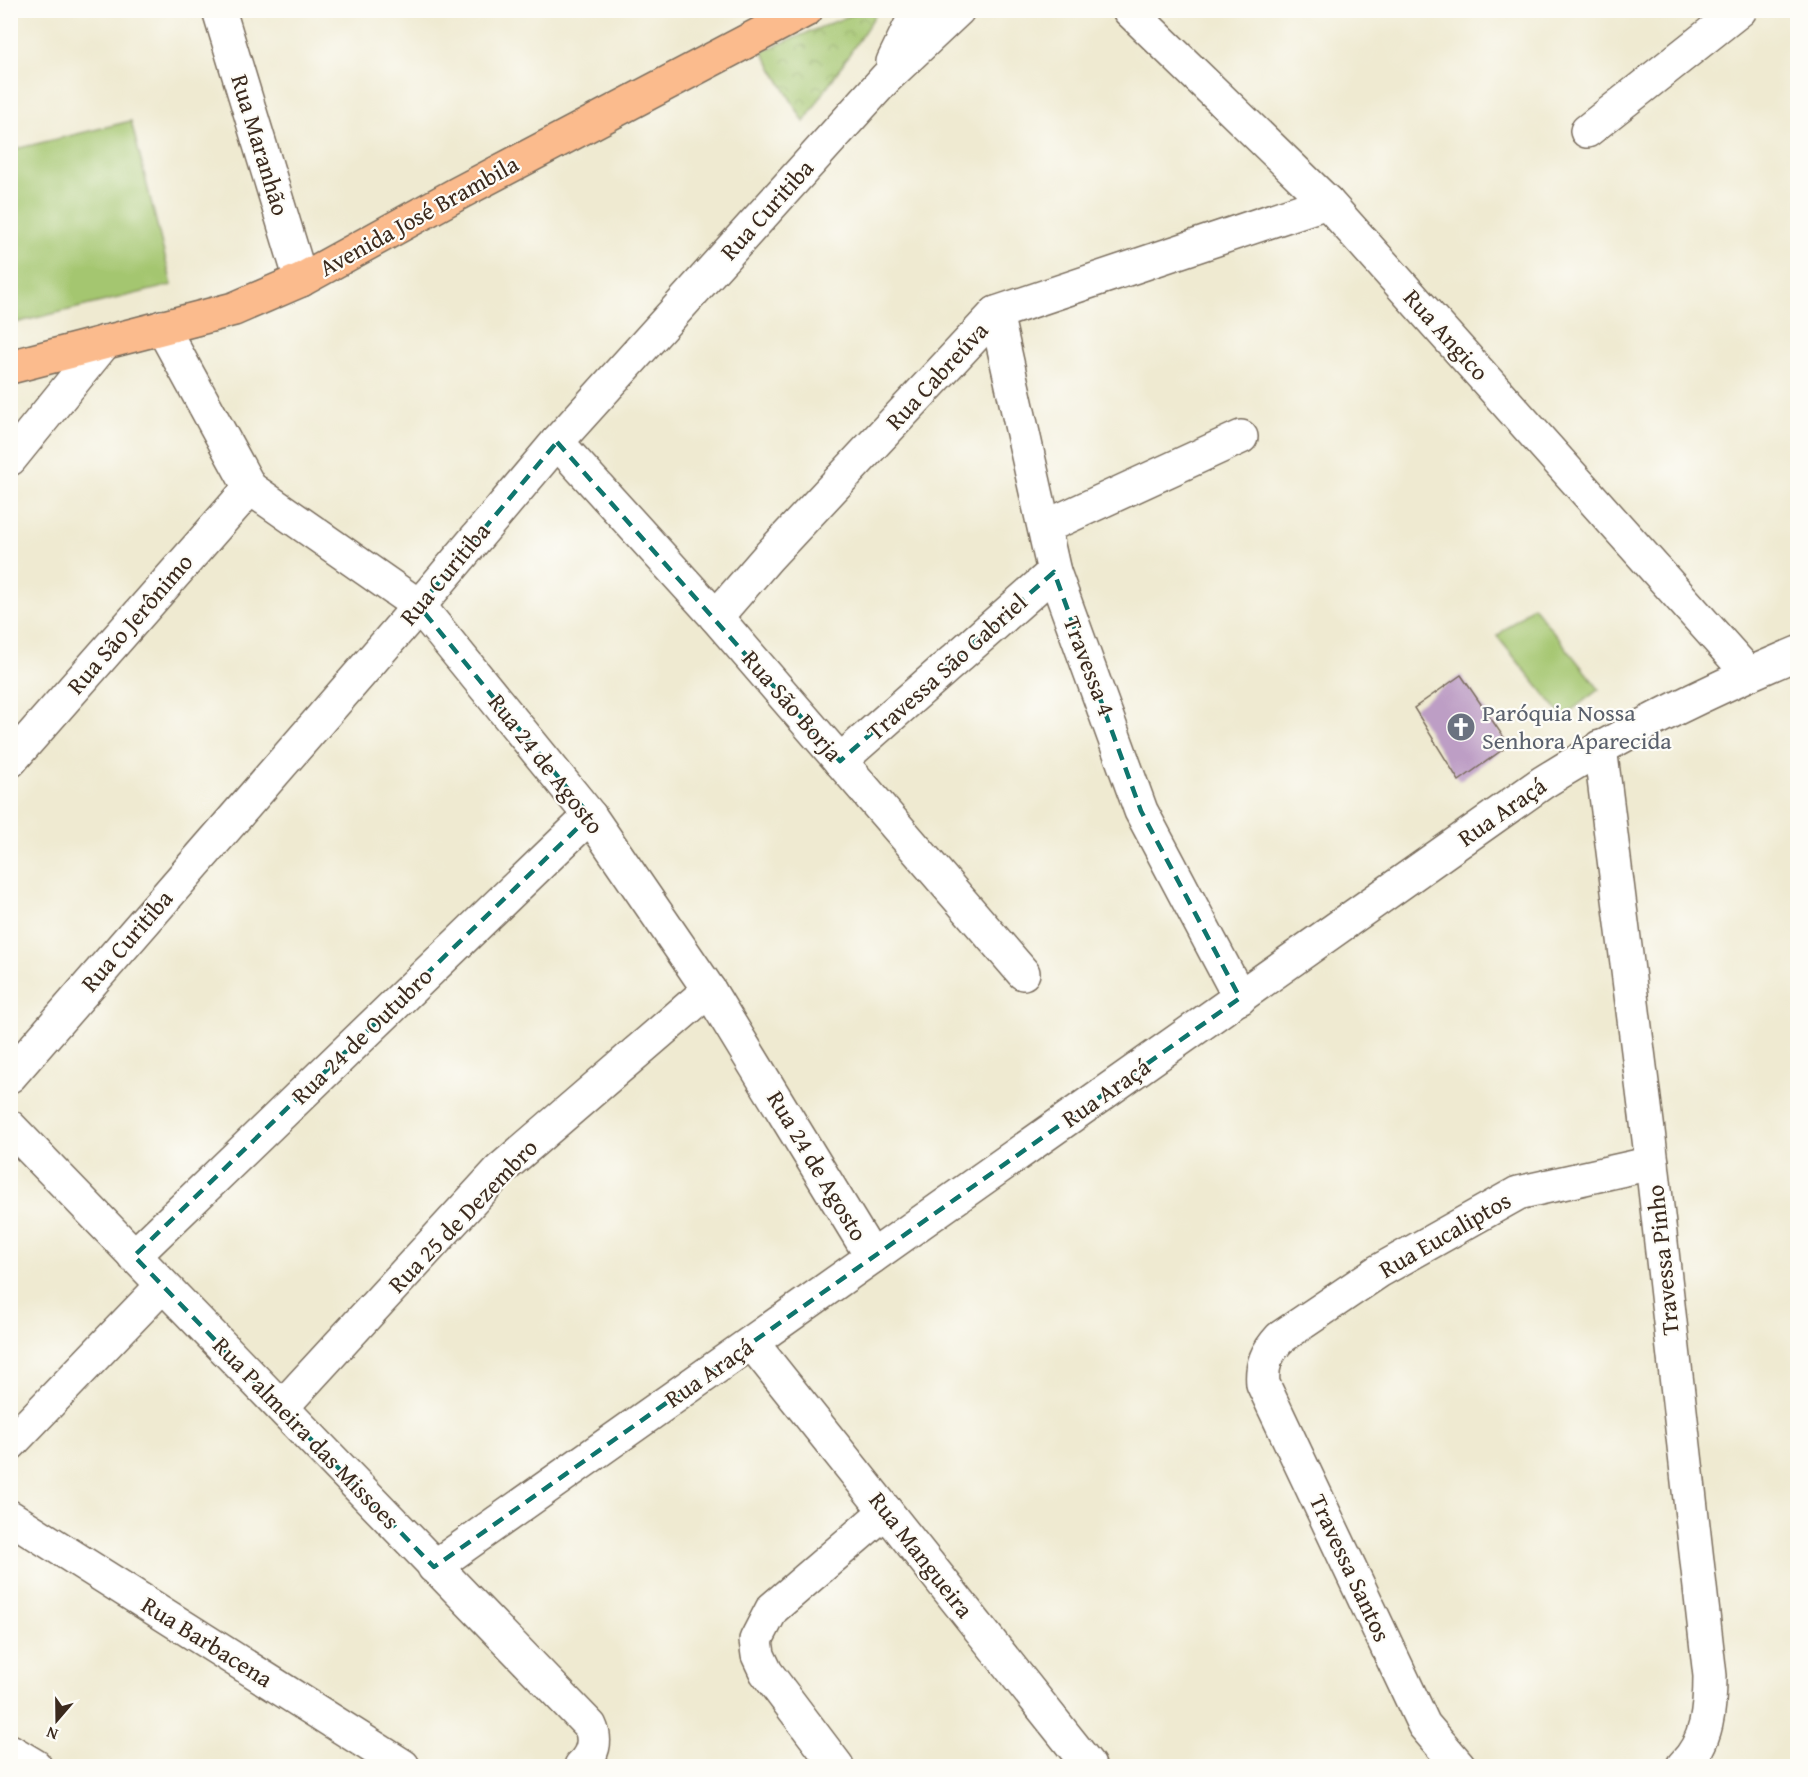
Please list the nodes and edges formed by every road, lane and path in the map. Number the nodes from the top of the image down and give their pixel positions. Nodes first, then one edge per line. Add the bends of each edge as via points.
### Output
1 (219, 10) edge
2 (806, 10) edge
3 (918, 10) edge
4 (958, 10) edge
5 (1129, 10) edge
6 (1740, 10) edge
7 (886, 78) junction
8 (1587, 130) dead end
9 (1327, 202) junction
10 (301, 280) junction
11 (996, 313) junction
12 (162, 327) junction
13 (105, 342) junction
14 (10, 367) edge
15 (1240, 437) dead end
16 (557, 442) junction
17 (10, 459) edge
18 (250, 488) junction
19 (1045, 527) junction
20 (1054, 572) junction
21 (419, 606) junction
22 (716, 617) junction
23 (1797, 654) edge
24 (1749, 674) junction
25 (1599, 747) junction
26 (10, 761) edge
27 (840, 762) junction
28 (590, 816) junction
29 (1023, 973) dead end
30 (709, 990) junction
31 (1240, 999) junction
32 (10, 1076) edge
33 (10, 1127) edge
34 (1652, 1163) junction
35 (134, 1256) junction
36 (872, 1257) junction
37 (162, 1286) junction
38 (752, 1343) junction
39 (1265, 1360) joint
40 (282, 1407) junction
41 (10, 1444) edge
42 (886, 1511) junction
43 (10, 1517) edge
44 (434, 1567) junction
45 (10, 1751) edge
46 (588, 1755) edge
47 (35, 1767) edge
48 (403, 1767) edge
49 (837, 1767) edge
50 (1089, 1767) edge
51 (1459, 1767) edge
52 (1683, 1767) edge

1 - 10 street, Rua Maranhão
2 - 10 main road, Avenida José Brambila
3 - 7 street, Rua Curitiba
4 - 7 street, Rua Curitiba
5 - 9 street, Rua Angico
6 - 8 street
7 - 16 street, Rua Curitiba
9 - 11 street, Rua Cabreúva
9 - 24 street, Rua Angico
10 - 12 main road, Avenida José Brambila via 234,309
11 - 19 street, Travessa 4
11 - 22 street, Rua Cabreúva
12 - 13 main road, Avenida José Brambila
12 - 18 street, Rua 24 de Agosto
13 - 14 main road, Avenida José Brambila
13 - 17 street
15 - 19 street
16 - 21 street, Rua Curitiba
16 - 22 street, Rua São Borja
18 - 21 street, Rua 24 de Agosto
18 - 26 street, Rua São Jerônimo
19 - 20 street, Travessa 4
20 - 27 street, Travessa São Gabriel
20 - 31 street, Travessa 4 via 1141,811
21 - 28 street, Rua 24 de Agosto
21 - 32 street, Rua Curitiba
22 - 27 street, Rua São Borja
23 - 24 street, Rua Araçá
24 - 25 street, Rua Araçá
25 - 31 street, Rua Araçá via 1533,789
25 - 34 street, Travessa Pinho
27 - 29 street, Rua São Borja
28 - 30 street, Rua 24 de Agosto
28 - 35 street, Rua 24 de Outubro
30 - 36 street, Rua 24 de Agosto
30 - 40 street, Rua 25 de Dezembro via 500,1170
31 - 36 street, Rua Araçá
33 - 35 street, Rua Palmeira das Missoes
34 - 39 street, Rua Eucaliptos via 1518,1193 1379,1271 1280,1338
34 - 52 street, Travessa Pinho via 1710,1676 1707,1726
35 - 37 street, Rua Palmeira das Missoes
36 - 38 street, Rua Araçá
37 - 40 street, Rua Palmeira das Missoes
37 - 41 street
38 - 42 street, Rua Mangueira
38 - 44 street, Rua Araçá
39 - 51 street, Travessa Santos via 1263,1384 1424,1725
40 - 44 street, Rua Palmeira das Missoes
42 - 49 street via 772,1609 756,1640 766,1672
42 - 50 street, Rua Mangueira
43 - 48 street, Rua Barbacena
44 - 46 street, Rua Palmeira das Missoes via 590,1726
45 - 47 street

